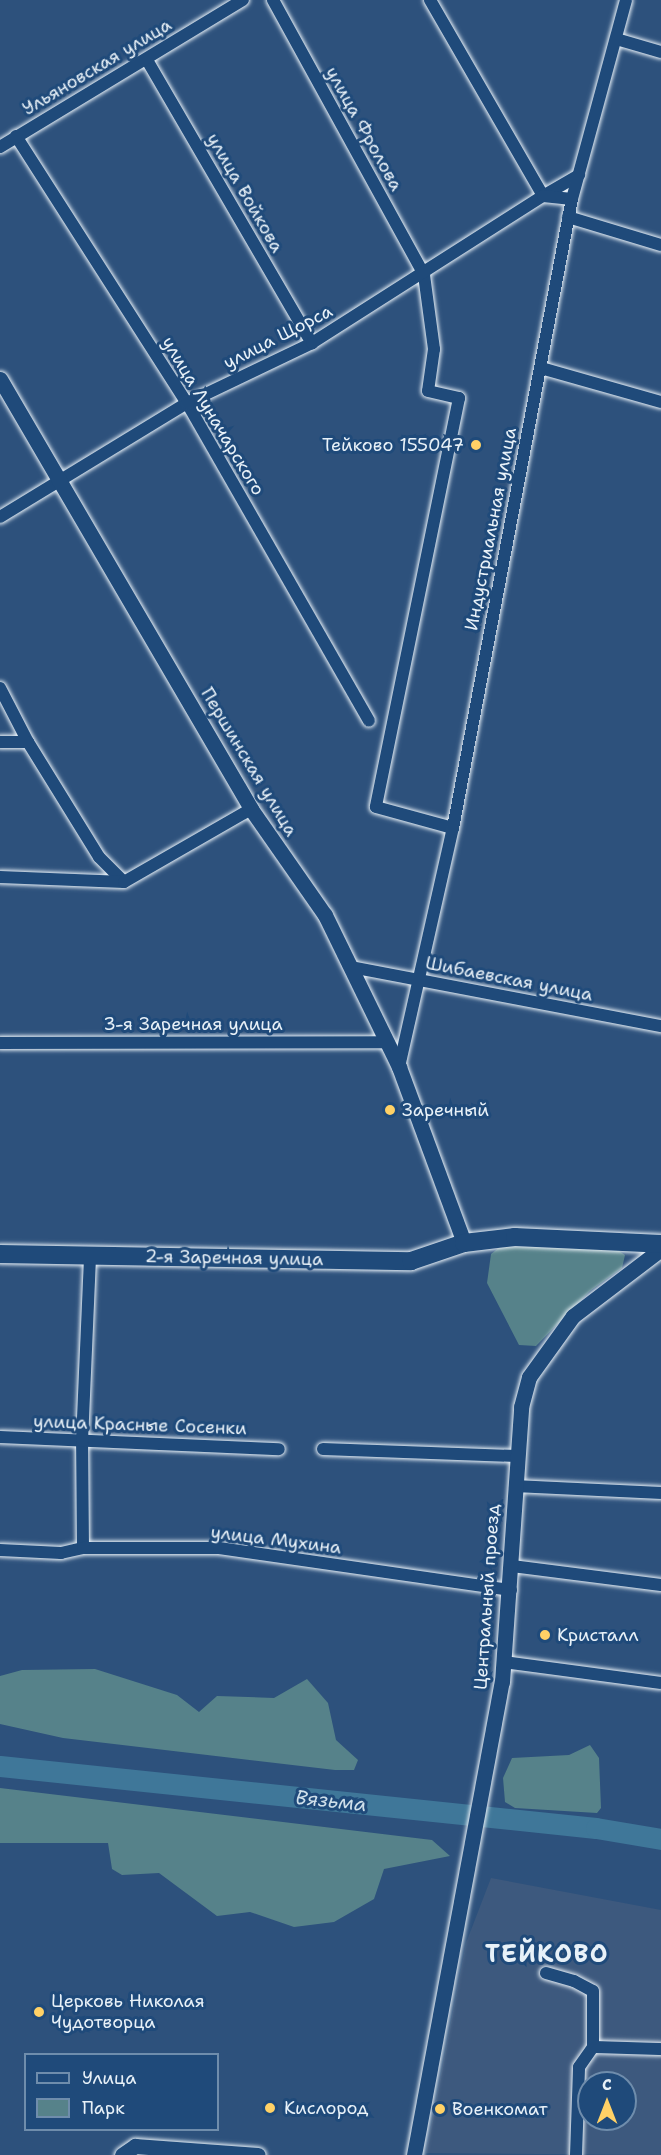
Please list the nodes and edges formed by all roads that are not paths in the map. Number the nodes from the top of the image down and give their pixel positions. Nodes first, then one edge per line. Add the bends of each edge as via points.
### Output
1 (243, 0) edge
2 (273, 0) edge
3 (430, 0) edge
4 (626, 0) edge
5 (616, 39) junction
6 (661, 52) edge
7 (147, 60) junction
8 (16, 136) junction
9 (0, 147) edge
10 (579, 175) junction
11 (543, 196) junction
12 (572, 199) junction
13 (568, 217) junction
14 (661, 245) edge
15 (424, 275) junction
16 (312, 343) junction
17 (541, 368) junction
18 (0, 379) edge
19 (661, 402) edge
20 (187, 403) junction
21 (62, 480) junction
22 (0, 517) edge
23 (0, 688) edge
24 (369, 721) dead end
25 (0, 742) edge
26 (28, 742) junction
27 (251, 809) junction
28 (453, 828) junction
29 (0, 878) edge
30 (124, 882) junction
31 (351, 967) junction
32 (420, 981) junction
33 (661, 1026) edge
34 (386, 1042) junction
35 (0, 1043) edge
36 (399, 1067) junction
37 (630, 1242) junction
38 (464, 1243) junction
39 (661, 1244) edge
40 (661, 1249) edge
41 (0, 1254) edge
42 (90, 1256) junction
43 (626, 1272) junction
44 (0, 1437) edge
45 (82, 1441) junction
46 (279, 1449) dead end
47 (323, 1449) dead end
48 (518, 1456) junction
49 (515, 1486) junction
50 (661, 1493) edge
51 (83, 1548) junction
52 (0, 1550) edge
53 (512, 1566) junction
54 (661, 1585) edge
55 (511, 1590) junction
56 (504, 1662) junction
57 (661, 1683) edge
58 (546, 1973) dead end
59 (594, 2047) junction
60 (661, 2049) edge
61 (125, 2152) edge
62 (258, 2155) edge
63 (414, 2155) edge
64 (576, 2155) edge

1 - 7 street, Ульяновская улица
2 - 15 street, улица Фролова
3 - 11 street
4 - 5 street, Индустриальная улица
5 - 6 street
5 - 10 street, Индустриальная улица
7 - 8 street, Ульяновская улица
7 - 16 street, улица Войкова
8 - 9 street, Ульяновская улица
8 - 20 street, улица Луначарского
10 - 11 street, улица Щорса
10 - 12 street, Индустриальная улица
11 - 12 street
11 - 15 street, улица Щорса
12 - 13 street, Индустриальная улица
13 - 14 street
13 - 17 street, Индустриальная улица
15 - 16 street, улица Щорса
15 - 28 street via 434,349 428,391 459,398 376,807
16 - 20 street, улица Щорса
17 - 19 street
17 - 28 street, Индустриальная улица
18 - 21 street, Першинская улица
20 - 21 street, улица Щорса
20 - 24 street, улица Луначарского
21 - 22 street, улица Щорса
21 - 27 street, Першинская улица
23 - 26 street
25 - 26 street
26 - 30 street via 99,857
27 - 30 street
27 - 31 street, Першинская улица via 325,915
28 - 32 street, Индустриальная улица
29 - 30 street
31 - 32 street, Шибаевская улица
31 - 34 street, Першинская улица
32 - 33 street, Шибаевская улица
32 - 36 street, Индустриальная улица
34 - 35 street, 3-я Заречная улица
34 - 36 street, Першинская улица
36 - 38 street, Першинская улица
37 - 38 main road, 2-я Заречная улица via 515,1236
37 - 39 main road, 2-я Заречная улица
37 - 43 street via 632,1255
38 - 42 main road, 2-я Заречная улица via 411,1261
40 - 43 street, Центральный проезд
41 - 42 main road, 2-я Заречная улица
42 - 45 street
43 - 48 street, Центральный проезд via 573,1316 529,1377 521,1407
44 - 45 street, улица Красные Сосенки
45 - 46 street, улица Красные Сосенки
45 - 51 street
47 - 48 street
48 - 49 street, Центральный проезд
49 - 50 street
49 - 53 street, Центральный проезд
51 - 52 street, улица Мухина via 61,1553
51 - 55 street, улица Мухина via 219,1548
53 - 54 street
53 - 55 street, Центральный проезд
55 - 56 street, Центральный проезд
56 - 57 street
56 - 63 street, Центральный проезд via 470,1866
58 - 59 street via 593,1991
59 - 60 street
59 - 64 street via 579,2067
61 - 62 street via 135,2146

